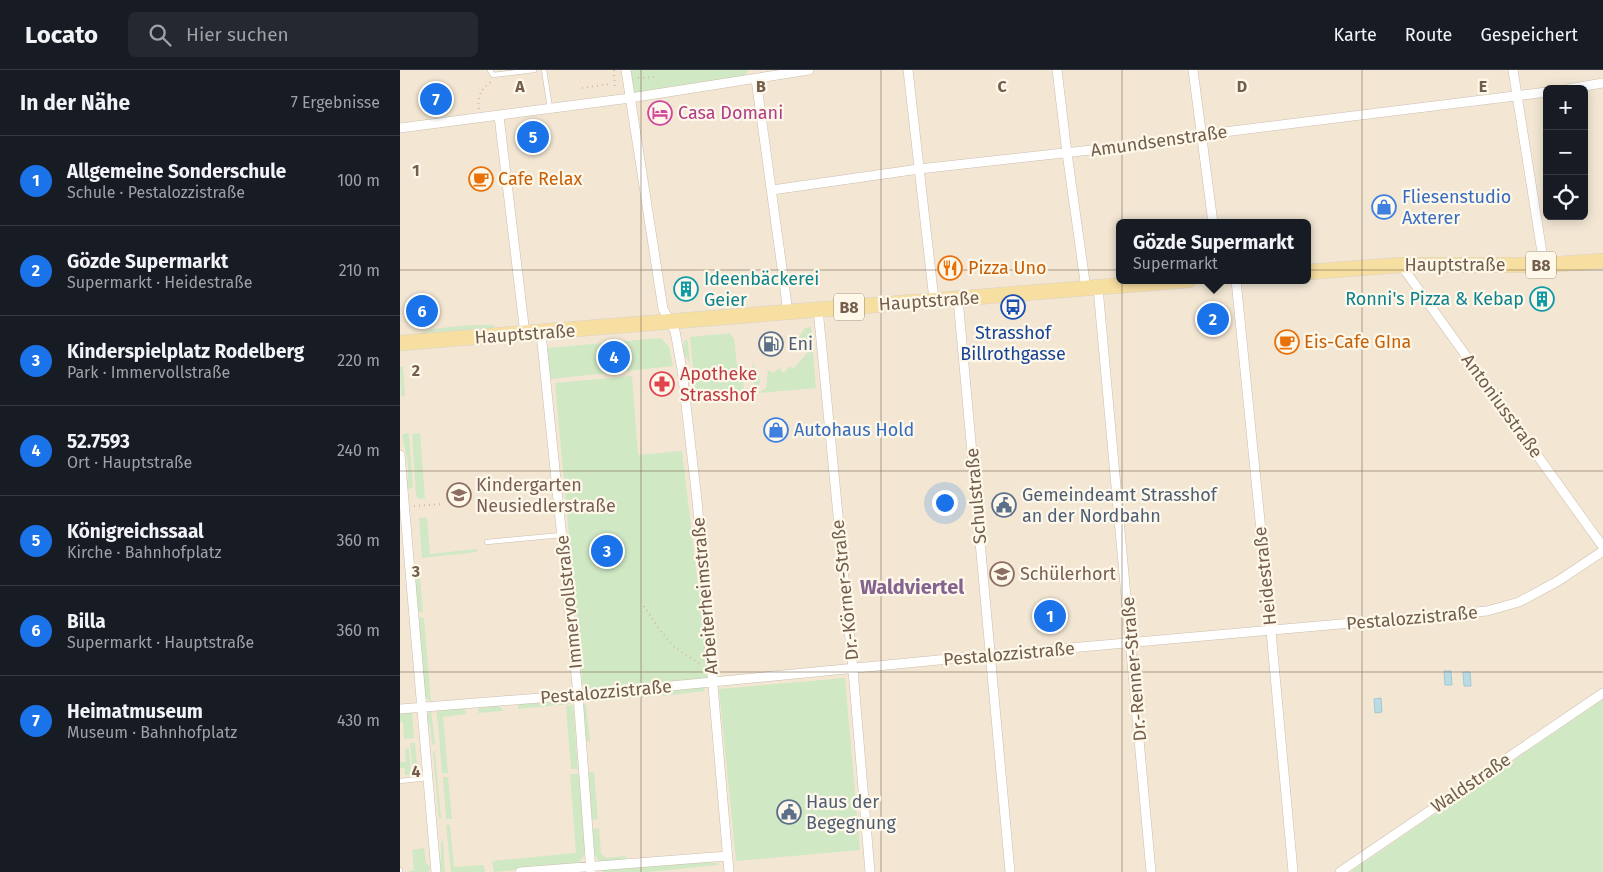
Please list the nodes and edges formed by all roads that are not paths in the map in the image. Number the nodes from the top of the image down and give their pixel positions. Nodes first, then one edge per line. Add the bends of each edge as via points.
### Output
1 (490, 70) edge
2 (534, 70) edge
3 (544, 70) edge
4 (626, 70) edge
5 (809, 70) edge
6 (908, 70) edge
7 (1057, 70) edge
8 (1193, 70) edge
9 (1513, 70) edge
10 (756, 79) junction
11 (1603, 83) edge
12 (1588, 86) edge
13 (1543, 93) edge
14 (1518, 97) junction
15 (630, 98) junction
16 (550, 110) junction
17 (499, 116) junction
18 (400, 128) edge
19 (1200, 138) junction
20 (1067, 153) junction
21 (920, 169) junction
22 (772, 190) junction
23 (1212, 219) edge
24 (1603, 262) edge
25 (1401, 265) junction
26 (1544, 265) junction
27 (1311, 272) edge
28 (1140, 284) edge
29 (1236, 284) edge
30 (1092, 288) junction
31 (958, 299) junction
32 (934, 300) junction
33 (818, 309) junction
34 (788, 312) junction
35 (671, 322) junction
36 (541, 333) junction
37 (525, 334) junction
38 (400, 343) edge
39 (400, 455) edge
40 (562, 535) junction
41 (487, 542) dead end
42 (1603, 547) edge
43 (1603, 552) edge
44 (404, 561) edge
45 (1271, 631) junction
46 (1132, 643) junction
47 (990, 655) junction
48 (853, 670) junction
49 (712, 677) junction
50 (1603, 693) edge
51 (578, 696) junction
52 (421, 707) junction
53 (400, 709) edge
54 (428, 778) junction
55 (400, 781) edge
56 (727, 856) junction
57 (590, 869) edge
58 (436, 872) edge
59 (520, 872) edge
60 (728, 872) edge
61 (870, 872) edge
62 (1010, 872) edge
63 (1151, 872) edge
64 (1293, 872) edge
65 (1340, 872) edge

1 - 2 lane via 493,75
3 - 16 lane
4 - 15 street, Arbeiterheimstraße
5 - 10 street
6 - 21 street
7 - 20 street, Dr.-Renner-Straße
8 - 19 street
9 - 14 street
10 - 15 street
10 - 22 street
11 - 12 street
13 - 14 street, Amundsenstraße
14 - 19 street, Amundsenstraße via 1216,133
14 - 26 street
15 - 16 street
15 - 35 street, Arbeiterheimstraße via 663,309
16 - 17 street
17 - 18 street
17 - 37 street
19 - 20 street, Amundsenstraße
19 - 23 street
20 - 21 street, Amundsenstraße
20 - 30 street, Dr.-Renner-Straße
21 - 22 street, Amundsenstraße
21 - 32 street
22 - 34 street
24 - 26 main road, Hauptstraße / B8
25 - 26 main road, Hauptstraße / B8
25 - 27 main road, Hauptstraße / B8
25 - 42 street, Antoniusstraße
28 - 30 main road, Hauptstraße / B8
29 - 45 street, Heidestraße
30 - 31 main road, Hauptstraße / B8
30 - 46 street, Dr.-Renner-Straße
31 - 32 main road, Hauptstraße / B8
31 - 47 street, Schulstraße
32 - 33 main road, Hauptstraße / B8
33 - 34 main road, Hauptstraße / B8
33 - 48 street, Dr.-Körner-Straße
34 - 35 main road, Hauptstraße / B8
35 - 36 main road, Hauptstraße / B8
35 - 49 street, Arbeiterheimstraße via 684,389 697,500
36 - 37 main road, Hauptstraße / B8
36 - 40 street, Immervollstraße
37 - 38 main road, Hauptstraße / B8
39 - 44 street
40 - 41 lane
40 - 51 street, Immervollstraße
43 - 45 street, Pestalozzistraße via 1519,602 1486,611
44 - 52 street
45 - 46 street, Pestalozzistraße
45 - 64 street, Heidestraße
46 - 47 street, Pestalozzistraße
46 - 63 street, Dr.-Renner-Straße
47 - 48 street, Pestalozzistraße
47 - 62 street, Schulstraße
48 - 49 street, Pestalozzistraße
48 - 61 street, Dr.-Körner-Straße
49 - 51 street, Pestalozzistraße
49 - 56 street, Arbeiterheimstraße
50 - 65 street, Waldstraße
51 - 52 street, Pestalozzistraße
51 - 57 street, Immervollstraße
52 - 53 street, Pestalozzistraße
52 - 54 street
54 - 55 lane
54 - 58 street
56 - 57 street
56 - 60 street, Arbeiterheimstraße
57 - 59 street

